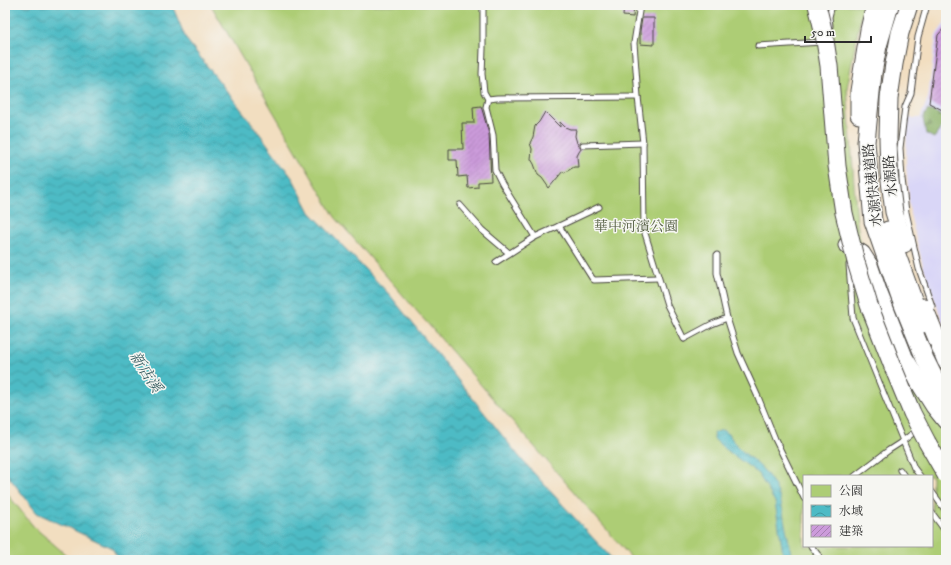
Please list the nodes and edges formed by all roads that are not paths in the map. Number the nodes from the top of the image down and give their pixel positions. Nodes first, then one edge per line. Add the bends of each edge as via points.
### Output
1 (483, 5) edge
2 (640, 5) edge
3 (818, 5) edge
4 (832, 5) edge
5 (875, 5) edge
6 (890, 5) edge
7 (901, 5) edge
8 (909, 5) edge
9 (927, 5) edge
10 (831, 33) dead end
11 (831, 41) dead end
12 (758, 46) dead end
13 (835, 55) joint
14 (638, 97) junction
15 (488, 99) junction
16 (643, 143) junction
17 (583, 145) dead end
18 (460, 205) dead end
19 (599, 207) dead end
20 (873, 221) junction
21 (559, 226) junction
22 (535, 237) junction
23 (848, 252) junction
24 (509, 253) junction
25 (717, 255) dead end
26 (496, 262) dead end
27 (658, 278) junction
28 (934, 314) dead end
29 (726, 318) junction
30 (946, 361) edge
31 (946, 377) edge
32 (946, 401) edge
33 (946, 421) edge
34 (921, 428) dead end
35 (902, 441) junction
36 (900, 470) dead end
37 (946, 474) edge
38 (856, 475) edge
39 (903, 475) edge
40 (919, 475) edge
41 (933, 493) edge
42 (803, 496) edge
43 (946, 511) edge
44 (933, 514) edge
45 (946, 532) edge
46 (812, 547) edge
47 (822, 560) edge

1 - 15 lane via 482,74 484,92
2 - 14 lane via 634,43
3 - 13 highway, bridge
3 - 37 highway, bridge via 829,66 837,166 844,213 856,262 912,413
4 - 10 lane via 829,17
5 - 20 highway via 859,91 858,147 864,203
6 - 20 highway, 水源快速道路 via 873,73 866,142
7 - 31 highway, 水源快速道路 via 884,69 879,106 877,143 883,215 928,340
8 - 30 highway via 900,33 890,91 889,173 894,212 921,300
9 - 28 lane, 水源路 via 918,37 912,93 905,107 900,148 906,212 919,269
11 - 12 lane
13 - 23 lane
14 - 15 lane
14 - 16 lane
15 - 22 lane via 486,107 493,135 495,170
16 - 17 lane
16 - 27 lane via 644,230
18 - 24 lane via 482,230
19 - 21 lane
20 - 32 highway, 水源快速道路 via 924,359
21 - 22 lane
21 - 27 lane via 594,280
22 - 24 lane
23 - 33 highway via 862,254 869,265 904,357
23 - 35 lane via 853,318
24 - 26 lane
25 - 29 lane via 717,273
27 - 29 lane via 667,305 684,339
29 - 42 lane via 775,440
34 - 35 lane
35 - 38 lane
35 - 40 lane
36 - 39 lane
41 - 43 lane
44 - 45 lane
46 - 47 lane

